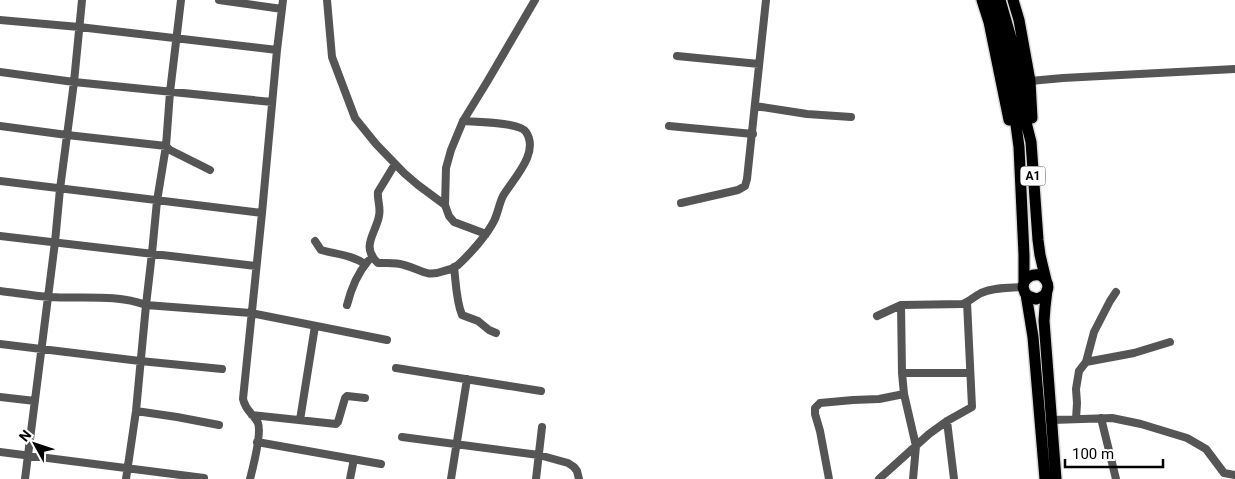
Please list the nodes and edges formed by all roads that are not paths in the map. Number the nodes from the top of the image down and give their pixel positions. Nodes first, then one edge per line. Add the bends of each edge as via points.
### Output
1 (82, 0) edge
2 (181, 0) edge
3 (219, 0) edge
4 (283, 0) edge
5 (327, 0) edge
6 (534, 0) edge
7 (766, 0) edge
8 (982, 0) edge
9 (990, 0) edge
10 (1000, 0) edge
11 (1013, 0) edge
12 (282, 9) junction
13 (0, 20) edge
14 (79, 27) junction
15 (177, 38) junction
16 (277, 50) junction
17 (677, 56) dead end
18 (759, 64) junction
19 (1235, 69) edge
20 (0, 72) edge
21 (1014, 72) junction
22 (1030, 81) junction
23 (74, 82) junction
24 (170, 92) junction
25 (272, 102) junction
26 (755, 106) junction
27 (851, 117) dead end
28 (463, 121) junction
29 (0, 126) edge
30 (669, 126) dead end
31 (753, 134) junction
32 (67, 135) junction
33 (1031, 142) junction
34 (166, 146) junction
35 (1019, 147) junction
36 (395, 164) junction
37 (210, 170) dead end
38 (0, 181) edge
39 (60, 189) junction
40 (157, 201) junction
41 (681, 203) dead end
42 (445, 206) junction
43 (262, 213) junction
44 (486, 234) junction
45 (0, 236) edge
46 (315, 241) dead end
47 (55, 242) junction
48 (152, 253) junction
49 (372, 256) junction
50 (365, 264) junction
51 (256, 266) junction
52 (454, 267) junction
53 (1047, 285) junction
54 (1024, 288) junction
55 (0, 291) edge
56 (1116, 292) dead end
57 (48, 297) junction
58 (967, 302) junction
59 (146, 305) junction
60 (348, 305) dead end
61 (902, 305) junction
62 (251, 314) junction
63 (877, 316) dead end
64 (315, 326) junction
65 (496, 333) dead end
66 (386, 340) dead end
67 (1170, 342) dead end
68 (0, 344) edge
69 (42, 349) junction
70 (140, 361) junction
71 (1086, 362) junction
72 (396, 368) dead end
73 (222, 369) dead end
74 (902, 373) junction
75 (970, 373) junction
76 (467, 380) junction
77 (541, 391) dead end
78 (904, 394) junction
79 (0, 397) edge
80 (365, 398) dead end
81 (35, 401) junction
82 (136, 411) junction
83 (252, 415) junction
84 (1101, 418) junction
85 (1076, 419) junction
86 (300, 420) junction
87 (1052, 420) junction
88 (947, 421) junction
89 (219, 425) dead end
90 (542, 427) dead end
91 (402, 437) dead end
92 (257, 442) junction
93 (457, 444) junction
94 (916, 446) junction
95 (0, 452) edge
96 (28, 455) junction
97 (539, 455) junction
98 (354, 460) junction
99 (381, 464) dead end
100 (128, 468) junction
101 (1235, 475) edge
102 (1225, 476) edge
103 (204, 478) dead end
104 (25, 479) edge
105 (126, 479) edge
106 (250, 479) edge
107 (350, 479) edge
108 (451, 479) edge
109 (536, 479) edge
110 (579, 479) edge
111 (829, 479) edge
112 (879, 479) edge
113 (912, 479) edge
114 (954, 479) edge
115 (1044, 479) edge
116 (1056, 479) edge
117 (1116, 479) edge

1 - 14 street
2 - 15 street
3 - 12 street
4 - 12 street
5 - 36 street via 332,57 352,112
6 - 28 street
7 - 18 street
8 - 35 highway via 1007,115
9 - 21 highway, A1
10 - 21 highway, A1 via 1011,38
11 - 22 highway
12 - 16 street
13 - 14 street
14 - 15 street
14 - 23 street
15 - 16 street
15 - 24 street
16 - 25 street
17 - 18 street
18 - 26 street
19 - 22 street
20 - 23 street
21 - 33 highway, A1
21 - 35 highway, A1
22 - 33 highway
23 - 24 street
23 - 32 street
24 - 25 street
24 - 34 street
25 - 43 street
26 - 27 street
26 - 31 street
28 - 42 street via 446,168
28 - 44 street via 518,126 526,132 530,142 520,172 502,198
29 - 32 street
30 - 31 street
31 - 41 street via 745,186
32 - 34 street
32 - 39 street
33 - 53 highway, A1 via 1038,240
34 - 37 street
34 - 40 street
35 - 54 highway, A1
36 - 42 street
36 - 49 street via 378,192 379,215 370,241
38 - 39 street
39 - 40 street
39 - 47 street
40 - 43 street
40 - 48 street
42 - 44 street via 454,222
43 - 51 street
44 - 52 street
45 - 47 street
46 - 50 street via 321,250
47 - 48 street
47 - 57 street
48 - 51 street
48 - 59 street
49 - 50 street
49 - 52 street via 378,263 398,263 434,275
50 - 60 street via 354,282
51 - 62 street
52 - 65 street via 462,315
53 - 54 highway via 1046,294 1040,298 1032,298
53 - 54 highway via 1040,275 1035,274 1027,277
53 - 87 highway, A1 via 1044,322
54 - 58 street via 983,292
54 - 115 highway, A1 via 1033,337
55 - 57 street
56 - 71 street via 1094,332
57 - 59 street via 113,298
57 - 69 street
58 - 61 street
58 - 75 street
59 - 62 street
59 - 70 street
61 - 63 street
61 - 74 street
62 - 64 street
62 - 83 street via 242,399
64 - 66 street
64 - 86 street
67 - 71 street
68 - 69 street
69 - 70 street
69 - 81 street
70 - 73 street
70 - 82 street
71 - 85 street via 1079,371 1076,388
72 - 76 street
74 - 75 street
74 - 78 street
75 - 88 street via 972,407
76 - 77 street
76 - 93 street
78 - 94 street
78 - 111 street via 816,405 815,414
79 - 81 street
80 - 86 street via 347,396 336,424
81 - 96 street
82 - 89 street
82 - 100 street
83 - 86 street
83 - 92 street via 258,424
84 - 85 street
84 - 102 street via 1124,420 1186,438 1206,449
84 - 117 street
85 - 87 street
87 - 116 highway, A1
88 - 94 street
88 - 114 street
90 - 97 street
91 - 93 street
92 - 98 street
92 - 106 street
93 - 97 street
93 - 108 street
94 - 112 street
94 - 113 street
95 - 96 street
96 - 100 street
96 - 104 street
97 - 109 street
97 - 110 street via 568,463 577,471
98 - 99 street
98 - 107 street
100 - 103 street
100 - 105 street
101 - 102 street

